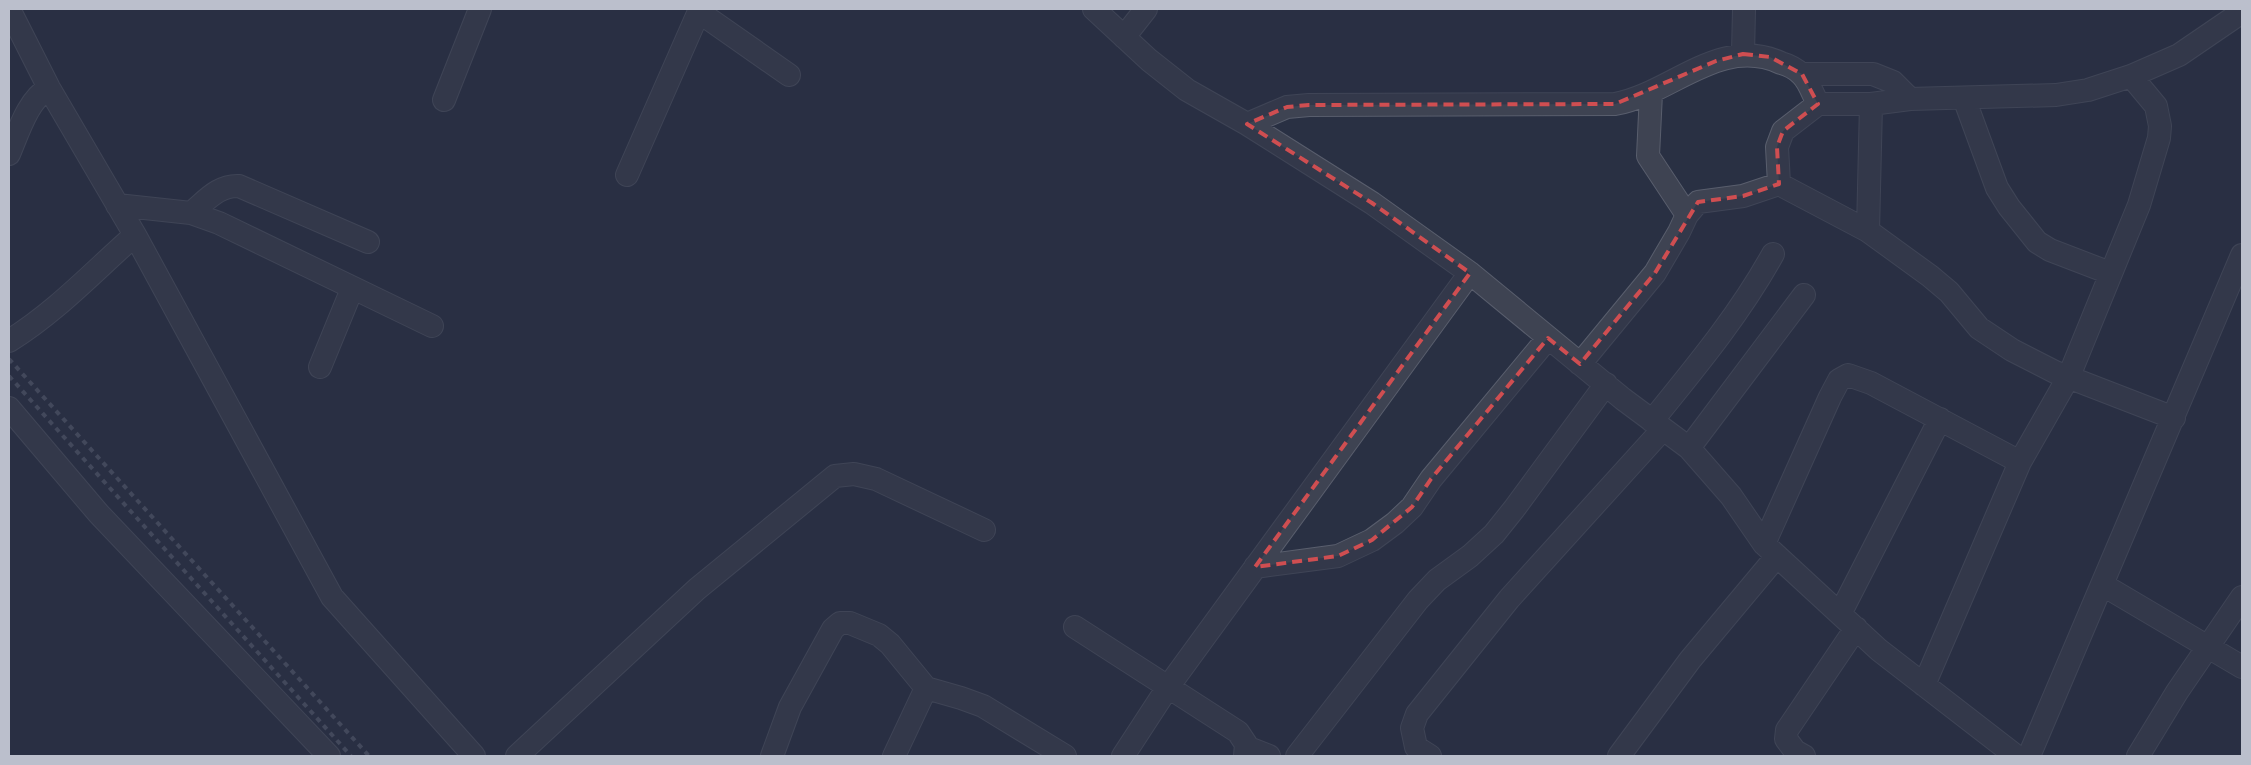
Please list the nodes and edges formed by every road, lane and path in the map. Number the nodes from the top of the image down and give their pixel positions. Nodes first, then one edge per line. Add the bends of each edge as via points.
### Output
1 (9, 9) edge
2 (480, 9) edge
3 (1094, 9) edge
4 (1146, 9) edge
5 (1744, 9) edge
6 (699, 10) edge
7 (2242, 12) edge
8 (1124, 37) junction
9 (1743, 54) junction
10 (1802, 74) junction
11 (789, 75) dead end
12 (2131, 76) junction
13 (49, 88) junction
14 (1650, 92) junction
15 (1964, 98) junction
16 (1910, 99) junction
17 (444, 100) dead end
18 (1818, 104) junction
19 (1871, 104) junction
20 (1247, 124) junction
21 (9, 154) edge
22 (627, 175) dead end
23 (1779, 184) junction
24 (117, 205) junction
25 (191, 213) junction
26 (1687, 215) junction
27 (1868, 231) junction
28 (135, 235) junction
29 (368, 242) dead end
30 (1774, 254) dead end
31 (2242, 255) edge
32 (1470, 273) junction
33 (2110, 273) junction
34 (352, 289) junction
35 (1804, 296) dead end
36 (432, 326) dead end
37 (1548, 338) junction
38 (9, 341) edge
39 (1580, 364) junction
40 (320, 367) dead end
41 (2069, 376) junction
42 (1606, 384) junction
43 (9, 408) edge
44 (2174, 418) junction
45 (1940, 419) junction
46 (1657, 425) junction
47 (1689, 448) junction
48 (2020, 462) junction
49 (984, 530) dead end
50 (1771, 550) junction
51 (1255, 567) junction
52 (2103, 585) junction
53 (2242, 597) edge
54 (1848, 621) junction
55 (1075, 626) dead end
56 (2208, 648) junction
57 (2242, 667) edge
58 (1924, 685) junction
59 (1168, 687) junction
60 (926, 688) junction
61 (1245, 752) edge
62 (329, 756) edge
63 (474, 756) edge
64 (517, 756) edge
65 (772, 756) edge
66 (894, 756) edge
67 (1066, 756) edge
68 (1123, 756) edge
69 (1269, 756) edge
70 (1297, 756) edge
71 (1430, 756) edge
72 (1619, 756) edge
73 (1804, 756) edge
74 (2016, 756) edge
75 (2029, 756) edge
76 (2138, 756) edge

1 - 13 street
2 - 17 street
3 - 8 street
4 - 8 street
5 - 9 street
6 - 11 street
6 - 22 street
7 - 12 street via 2179,55
8 - 20 street via 1187,90
9 - 10 street via 1770,58
9 - 14 street via 1678,76
10 - 16 street via 1873,74 1893,82
10 - 18 street
12 - 15 street via 2088,90 2056,95
12 - 33 street via 2156,106 2159,138 2138,205
13 - 21 street via 34,101
13 - 24 street
14 - 20 street via 1616,104 1309,105 1287,107
14 - 26 street via 1648,156
15 - 16 street
15 - 33 street via 1997,188 2036,242
16 - 19 street
18 - 19 street
18 - 23 street via 1783,131 1777,148
19 - 27 street
20 - 32 street via 1372,203
23 - 26 street via 1743,196 1698,202
23 - 27 street
24 - 25 street
24 - 28 street
25 - 29 street via 219,190 239,186
25 - 34 street via 219,223
26 - 39 street via 1655,273
27 - 41 street via 1949,292 1979,328 2012,350
28 - 38 street via 76,290
28 - 63 street via 332,597
30 - 46 street
31 - 44 street
32 - 37 street
32 - 51 street
33 - 41 street
34 - 36 street
34 - 40 street
35 - 47 street
37 - 39 street
37 - 51 street via 1431,479 1412,507 1372,540 1338,556
39 - 42 street
41 - 44 street
41 - 48 street
42 - 46 street
42 - 70 street via 1514,509 1482,545 1437,580 1418,600
43 - 62 street via 99,514
44 - 52 street
45 - 48 street
45 - 50 street via 1848,374 1839,380
45 - 54 street
46 - 47 street
46 - 71 street via 1509,599 1417,714 1412,728 1416,747
47 - 50 street via 1731,496
48 - 58 street
49 - 64 street via 876,479 854,474 835,476 697,589
50 - 54 street
50 - 72 street
51 - 59 street
52 - 56 street
52 - 75 street
53 - 56 street
54 - 58 street
54 - 73 street via 1787,730 1786,739 1795,751
55 - 59 street
56 - 57 street
56 - 76 street
58 - 74 street
59 - 61 street via 1238,732
59 - 68 street
60 - 65 street via 885,640 850,623 840,623 833,629 790,707
60 - 66 street
60 - 67 street via 983,706
61 - 69 street

